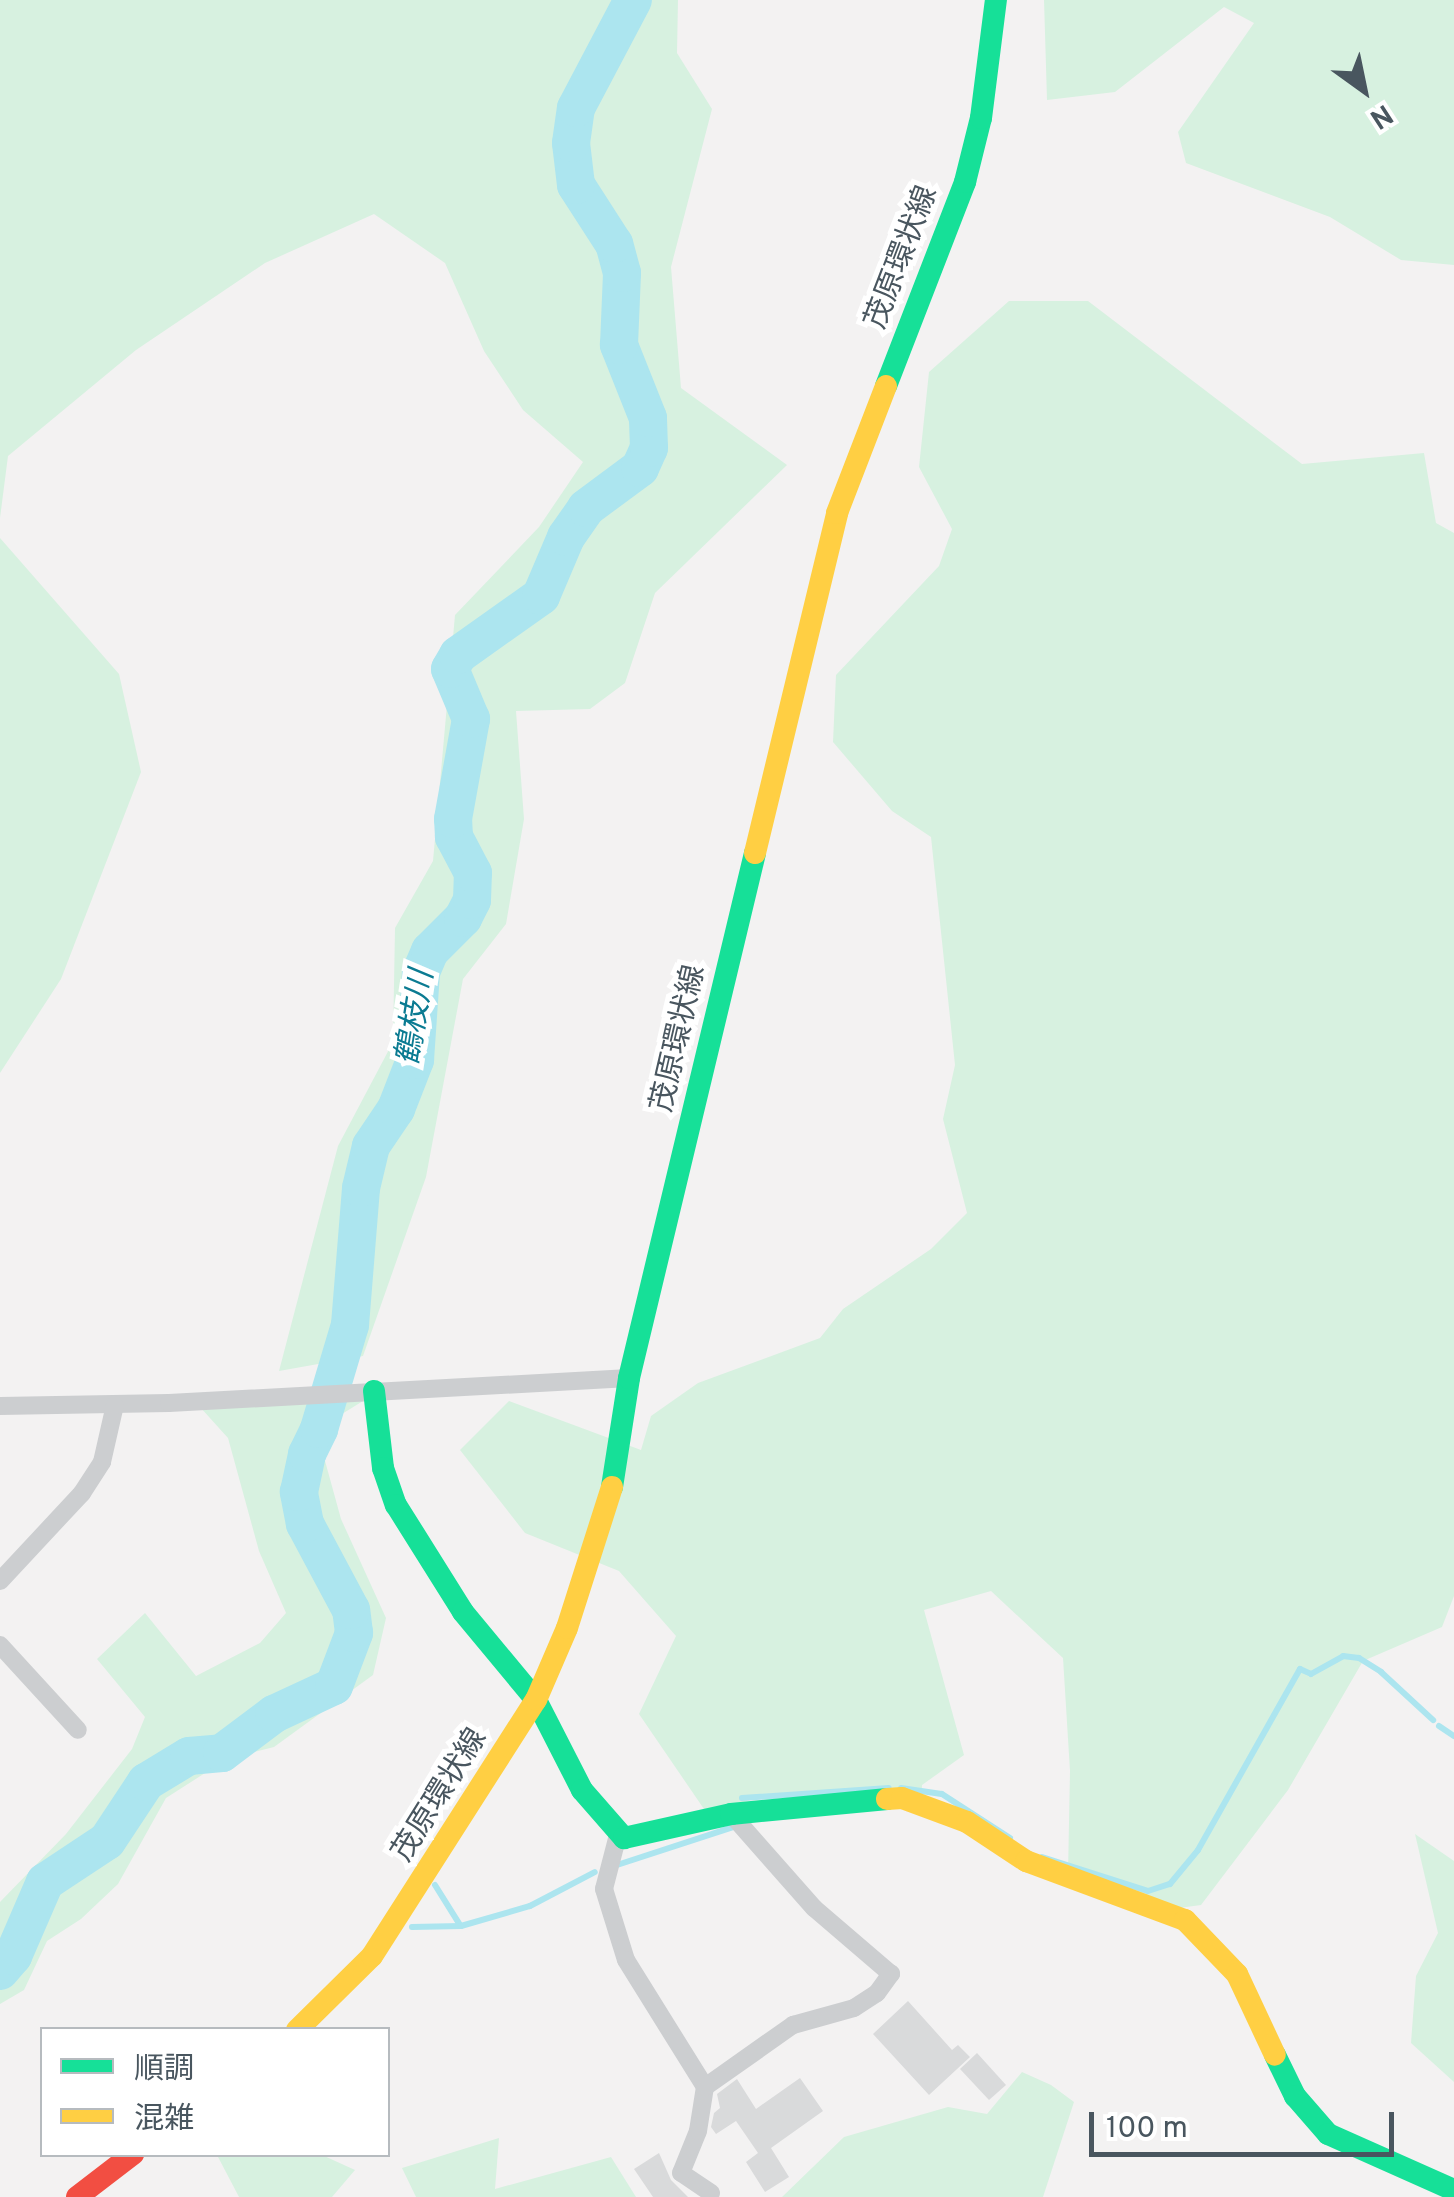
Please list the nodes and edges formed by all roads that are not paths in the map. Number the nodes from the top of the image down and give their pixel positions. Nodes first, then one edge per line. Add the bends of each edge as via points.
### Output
1 (996, 0) edge
2 (630, 1378) junction
3 (368, 1392) junction
4 (116, 1405) junction
5 (0, 1406) edge
6 (0, 1581) edge
7 (0, 1645) edge
8 (536, 1700) junction
9 (78, 1730) dead end
10 (731, 1814) junction
11 (618, 1831) junction
12 (299, 2027) edge
13 (705, 2088) junction
14 (129, 2157) edge
15 (1454, 2190) edge
16 (711, 2193) dead end
17 (77, 2197) edge

1 - 2 main road, 茂原環状線 via 981,118 964,182 836,513
2 - 3 street
2 - 8 main road, 茂原環状線 via 609,1504
3 - 4 street
3 - 8 main road via 396,1505 463,1612
4 - 5 street
4 - 6 street via 102,1462 82,1493
7 - 9 street
8 - 11 main road via 582,1790
8 - 12 main road, 茂原環状線 via 372,1956
10 - 11 main road via 650,1835 624,1838
10 - 13 street via 814,1908 892,1974 865,2000 792,2025
10 - 15 main road via 902,1798 967,1822 1073,1882 1185,1920 1236,1974 1295,2096 1328,2134
11 - 13 street via 604,1889 626,1960
13 - 16 street via 681,2173
14 - 17 main road

